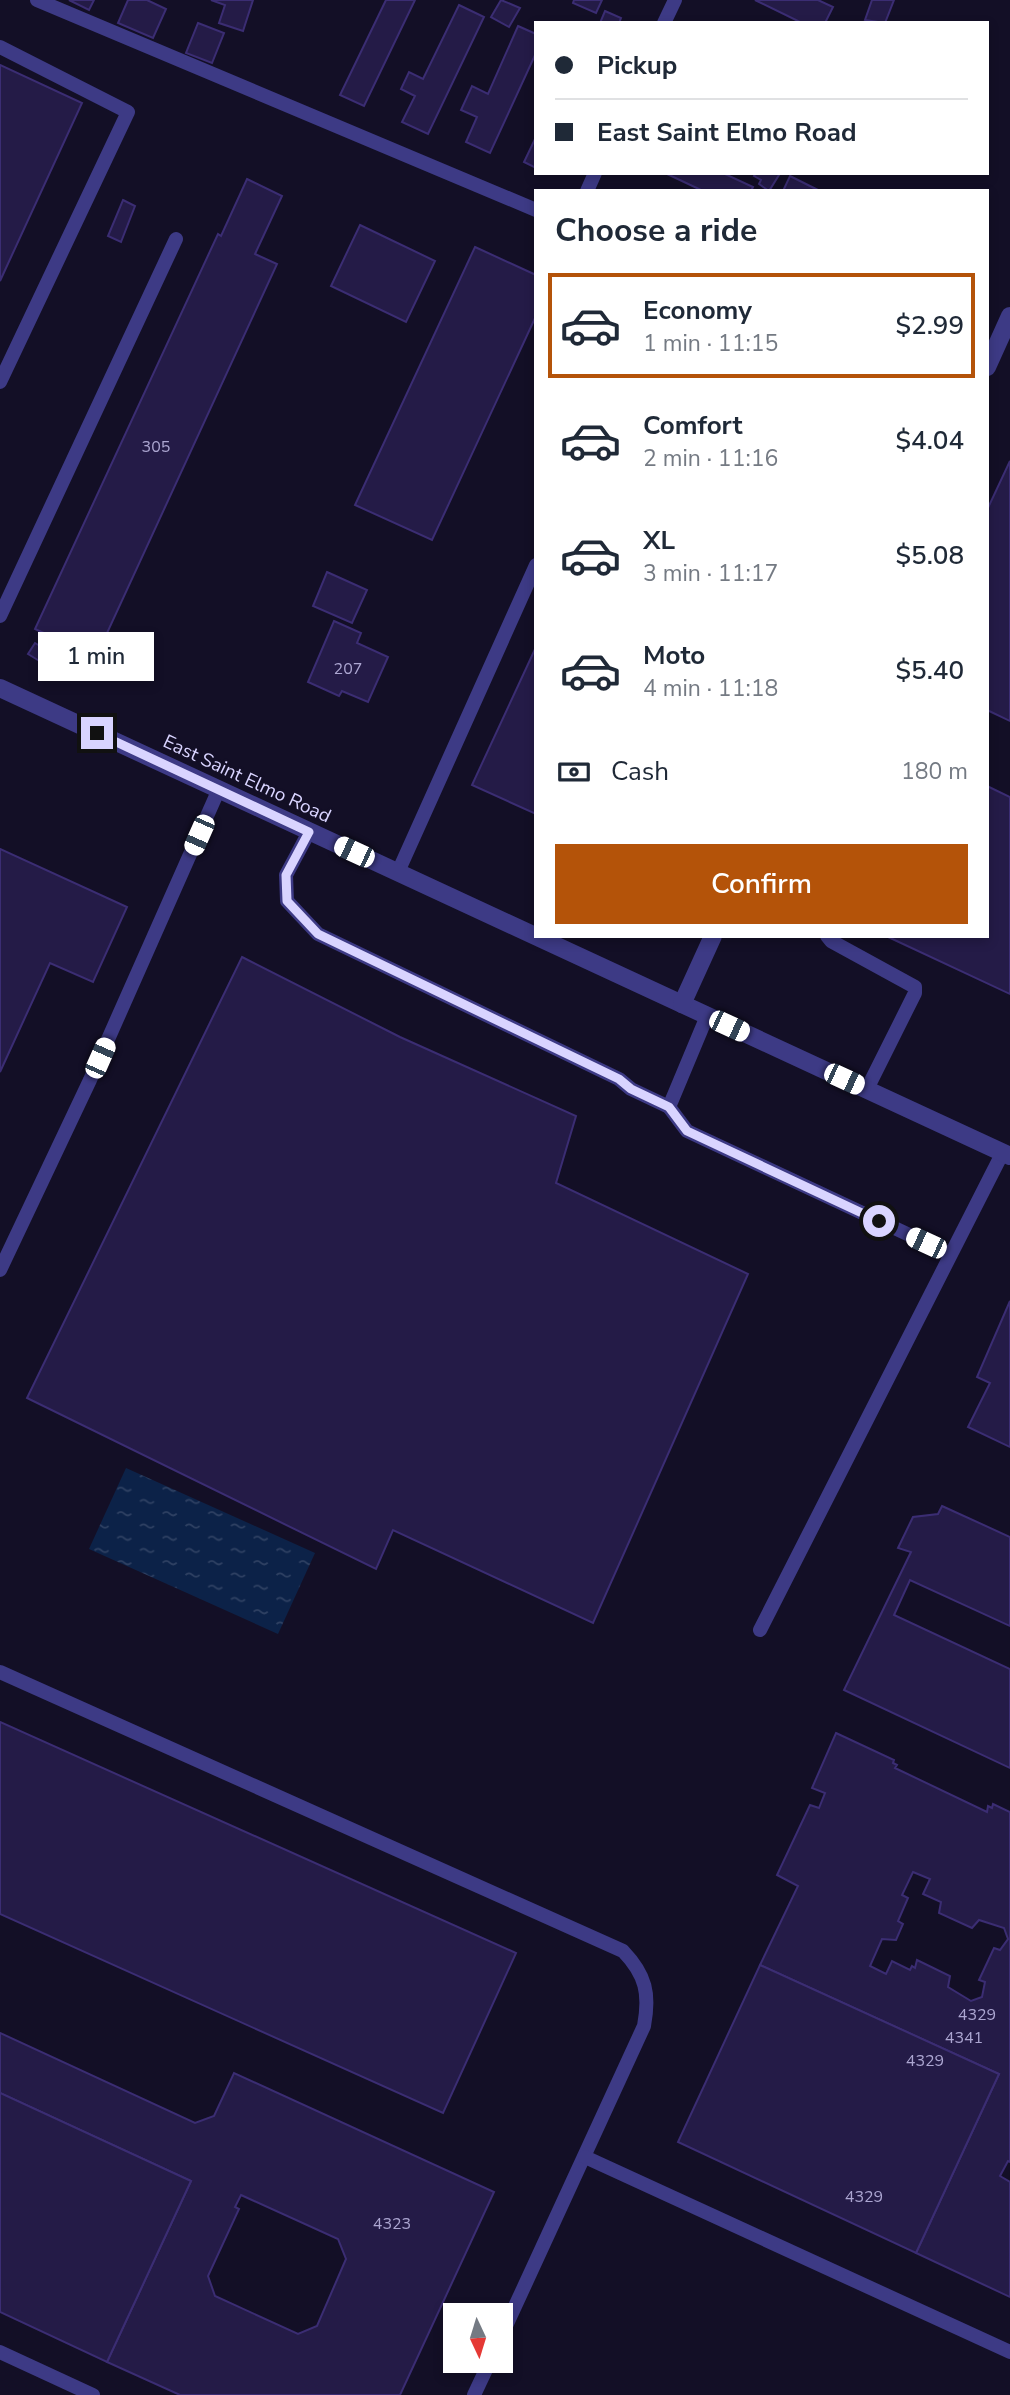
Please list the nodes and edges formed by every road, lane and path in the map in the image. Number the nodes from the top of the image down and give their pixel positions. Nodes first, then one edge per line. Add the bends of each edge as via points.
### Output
1 (37, 0) edge
2 (675, 0) edge
3 (665, 21) edge
4 (0, 47) edge
5 (534, 209) edge
6 (176, 239) dead end
7 (1010, 316) edge
8 (989, 363) edge
9 (0, 382) edge
10 (534, 569) edge
11 (0, 617) edge
12 (0, 688) edge
13 (219, 789) junction
14 (309, 832) junction
15 (398, 872) junction
16 (534, 935) edge
17 (540, 938) edge
18 (712, 938) edge
19 (830, 938) edge
20 (682, 1004) junction
21 (706, 1016) junction
22 (867, 1089) junction
23 (669, 1107) junction
24 (1006, 1154) edge
25 (950, 1254) junction
26 (0, 1270) edge
27 (760, 1630) dead end
28 (0, 1672) edge
29 (585, 2157) junction
30 (513, 2311) edge
31 (0, 2352) edge
32 (1010, 2352) edge
33 (484, 2373) edge
34 (93, 2395) edge
35 (474, 2395) edge

1 - 5 lane
2 - 3 lane
4 - 9 lane via 128,112
6 - 11 lane
7 - 8 street
10 - 15 lane
12 - 13 street, East Saint Elmo Road
13 - 14 street, East Saint Elmo Road
13 - 26 lane
14 - 15 street, East Saint Elmo Road
14 - 23 lane via 286,875 287,901 318,934
15 - 16 street, East Saint Elmo Road
17 - 20 street, East Saint Elmo Road
18 - 20 street
19 - 22 lane via 915,987
20 - 21 street, East Saint Elmo Road
21 - 22 street, East Saint Elmo Road
21 - 23 lane
22 - 24 street, East Saint Elmo Road
23 - 25 lane via 687,1131
24 - 25 lane
25 - 27 lane
28 - 29 lane via 623,1951 645,1982 644,2026
29 - 30 lane
29 - 32 lane
31 - 34 lane
33 - 35 lane

